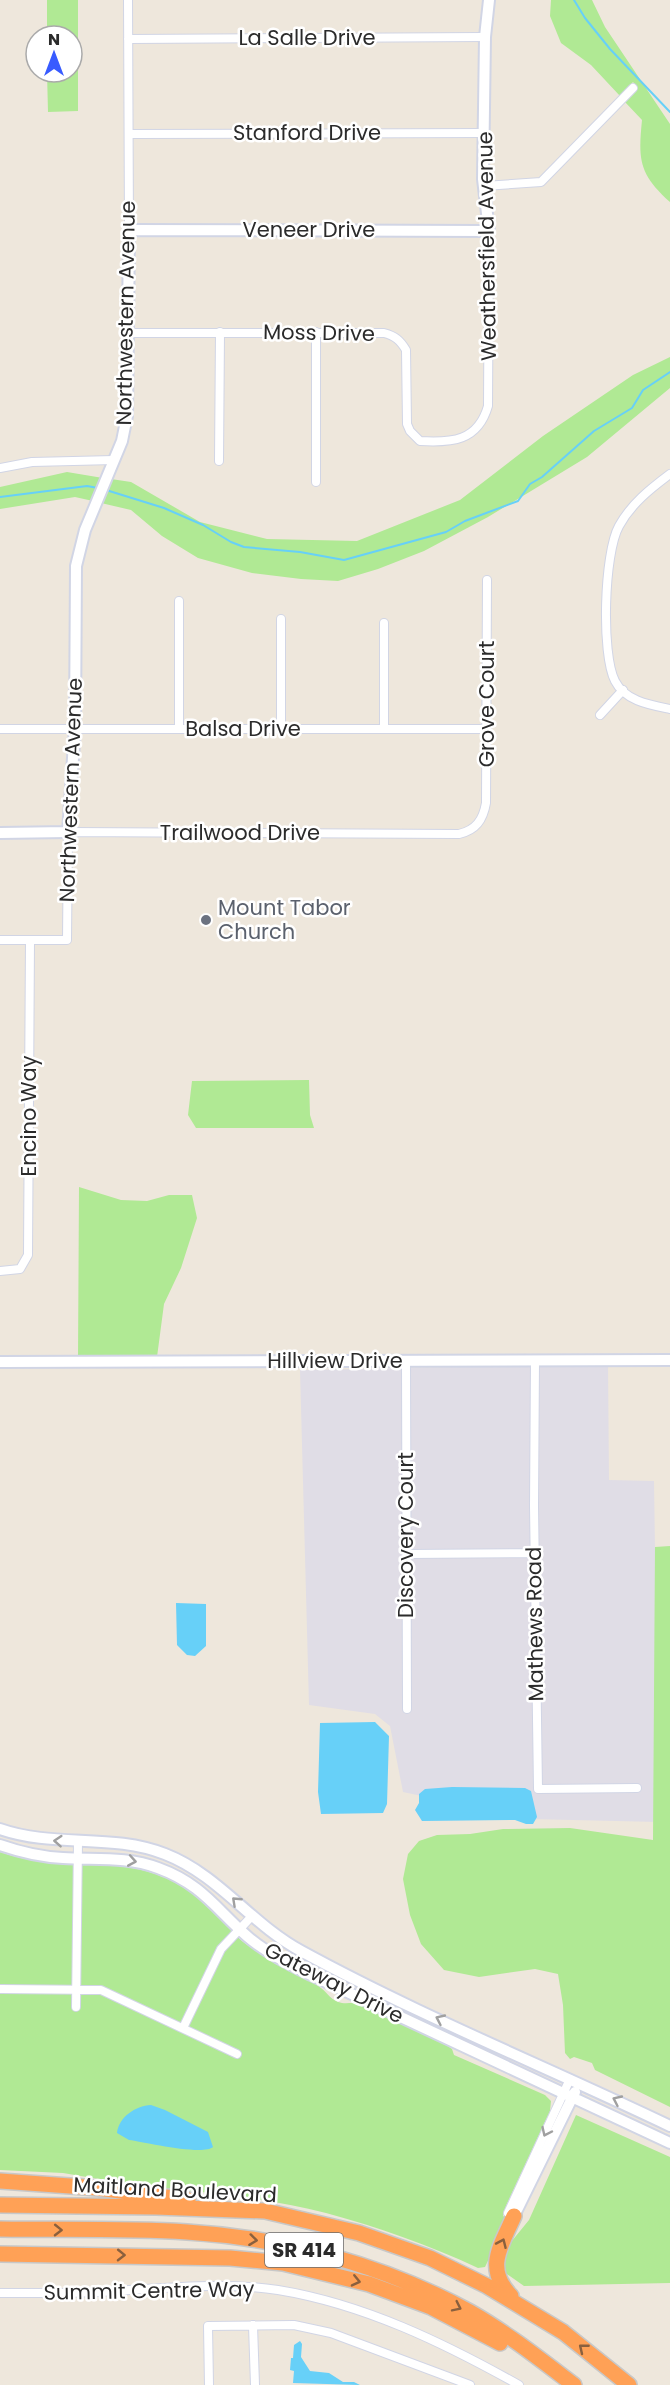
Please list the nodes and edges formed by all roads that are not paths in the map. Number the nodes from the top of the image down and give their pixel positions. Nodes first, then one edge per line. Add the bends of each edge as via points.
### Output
1 (128, 0) edge
2 (489, 0) edge
3 (485, 37) junction
4 (128, 39) junction
5 (633, 88) dead end
6 (484, 133) junction
7 (129, 134) junction
8 (484, 186) junction
9 (129, 230) junction
10 (489, 231) junction
11 (220, 332) junction
12 (316, 332) junction
13 (129, 333) junction
14 (420, 441) joint
15 (114, 460) junction
16 (219, 461) dead end
17 (0, 468) edge
18 (670, 474) edge
19 (316, 482) dead end
20 (487, 580) dead end
21 (179, 601) dead end
22 (281, 619) dead end
23 (384, 622) dead end
24 (623, 690) junction
25 (670, 709) edge
26 (600, 715) dead end
27 (75, 728) junction
28 (179, 728) junction
29 (281, 728) junction
30 (0, 729) edge
31 (384, 729) junction
32 (487, 729) junction
33 (477, 826) joint
34 (68, 832) junction
35 (0, 833) edge
36 (0, 940) edge
37 (30, 940) junction
38 (0, 1271) edge
39 (535, 1360) junction
40 (670, 1360) edge
41 (406, 1361) junction
42 (0, 1362) edge
43 (534, 1553) junction
44 (406, 1554) junction
45 (407, 1708) dead end
46 (637, 1788) dead end
47 (0, 1829) edge
48 (78, 1841) junction
49 (0, 1845) edge
50 (79, 1858) junction
51 (252, 1916) junction
52 (240, 1929) junction
53 (349, 1976) junction
54 (76, 1988) junction
55 (1, 1989) edge
56 (342, 1990) junction
57 (76, 2007) dead end
58 (183, 2028) junction
59 (237, 2054) dead end
60 (575, 2081) junction
61 (568, 2096) junction
62 (670, 2126) edge
63 (670, 2143) edge
64 (0, 2181) edge
65 (0, 2205) edge
66 (265, 2211) junction
67 (511, 2214) joint
68 (0, 2229) edge
69 (0, 2254) edge
70 (0, 2293) edge
71 (11, 2293) junction
72 (0, 2301) edge
73 (520, 2304) junction
74 (253, 2325) junction
75 (209, 2385) edge
76 (255, 2385) edge
77 (470, 2385) edge
78 (519, 2385) edge
79 (565, 2385) edge
80 (574, 2385) edge
81 (629, 2385) edge

1 - 4 street, Northwestern Avenue
2 - 3 street, Weathersfield Avenue
3 - 4 street, La Salle Drive
3 - 6 street, Weathersfield Avenue
4 - 7 street, Northwestern Avenue
5 - 8 street via 540,182
6 - 7 street, Stanford Drive
6 - 8 street, Weathersfield Avenue
7 - 9 street, Northwestern Avenue
8 - 10 street, Weathersfield Avenue
9 - 10 street, Veneer Drive
9 - 13 street, Northwestern Avenue
10 - 14 street, Weathersfield Avenue via 489,406 485,419 466,436 439,442
11 - 12 street, Moss Drive
11 - 13 street, Moss Drive
11 - 16 street
12 - 14 street, Moss Drive via 384,333 401,341 408,362 407,424
12 - 19 street
13 - 15 street, Northwestern Avenue via 127,416
15 - 17 street via 32,462
15 - 27 street, Northwestern Avenue via 76,566
18 - 24 street via 625,515 611,548 607,646 609,666
20 - 32 street, Grove Court
21 - 28 street
22 - 29 street
23 - 31 street
24 - 25 street via 647,705
24 - 26 street
27 - 28 street, Balsa Drive
27 - 30 street, Balsa Drive
27 - 34 street, Northwestern Avenue
28 - 29 street, Balsa Drive
29 - 31 street, Balsa Drive
31 - 32 street, Balsa Drive
32 - 33 street, Grove Court via 486,804
33 - 34 street, Trailwood Drive via 459,834
34 - 35 street, Trailwood Drive
34 - 37 street, Northwestern Avenue via 67,940
36 - 37 street
37 - 38 street, Encino Way via 28,1255 20,1269
39 - 40 street, Hillview Drive
39 - 41 street, Hillview Drive
39 - 43 street, Mathews Road
41 - 42 street, Hillview Drive
41 - 44 street, Discovery Court
43 - 44 street
43 - 46 street, Mathews Road via 538,1789
44 - 45 street, Discovery Court
48 -> 47 street, Gateway Drive via 39,1839
48 - 50 street
51 -> 48 street, Gateway Drive via 220,1886 184,1862 132,1845
49 - 50 street, Gateway Drive via 26,1853
50 -> 52 street, Gateway Drive via 116,1858 159,1868 203,1893
50 - 54 street
51 - 52 street
51 - 53 street, Gateway Drive via 277,1937
52 - 56 street, Gateway Drive via 270,1954
52 - 58 street via 221,1948
53 - 56 street
60 -> 53 street, Gateway Drive
54 - 55 street
54 - 57 street
54 - 58 street via 101,1990
56 - 61 street, Gateway Drive
58 - 59 street
60 - 61 street
62 -> 60 street, Gateway Drive
61 - 63 street, Gateway Drive
61 - 67 street
64 - 66 highway via 99,2188
65 - 66 highway, Maitland Boulevard / SR 414
66 - 73 highway, Maitland Boulevard / SR 414 via 359,2233 430,2258
73 -> 67 highway via 497,2276 496,2262
68 -> 80 highway, Maitland Boulevard / SR 414 via 188,2232 264,2241 323,2254 375,2270 470,2313 523,2346
69 -> 79 highway via 230,2258 283,2264 369,2284 431,2307 490,2337
70 - 71 street, Summit Centre Way
71 - 72 street
71 - 78 street, Summit Centre Way via 192,2287 279,2290 328,2301 410,2330
81 -> 73 highway, Maitland Boulevard / SR 414 via 563,2332
74 - 75 street, Summit Centre Way via 208,2326
74 - 76 street
74 - 77 street, Summit Centre Way via 294,2325 331,2333

